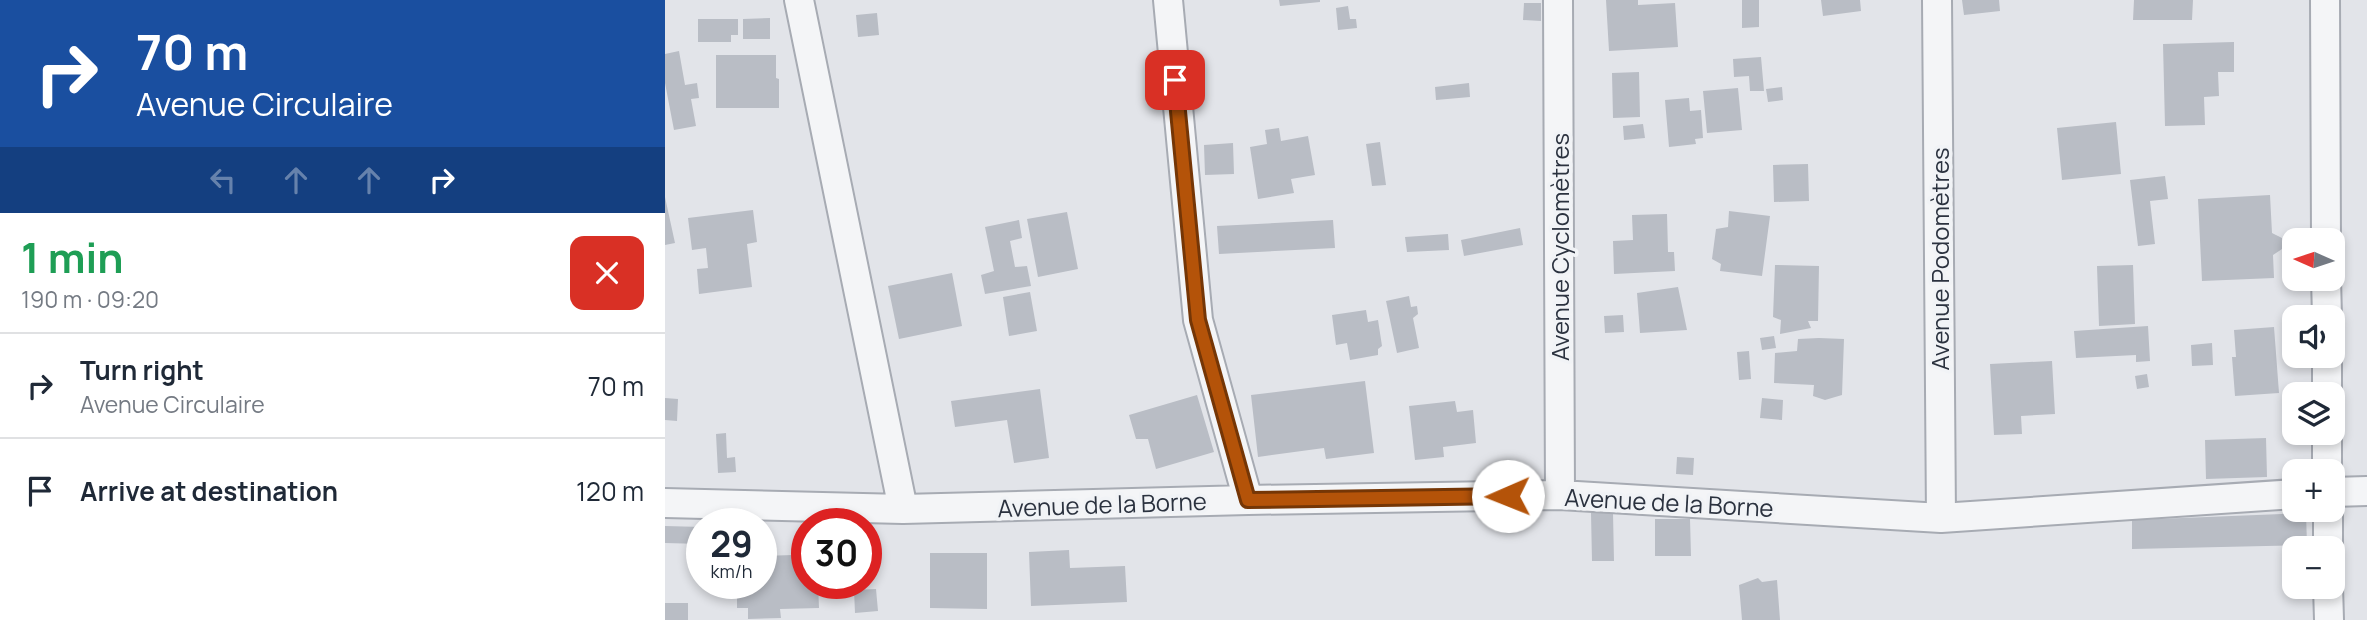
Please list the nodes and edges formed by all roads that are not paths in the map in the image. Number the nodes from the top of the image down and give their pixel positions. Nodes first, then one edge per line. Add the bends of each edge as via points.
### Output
1 (799, 0) edge
2 (1167, 0) edge
3 (1558, 0) edge
4 (1937, 0) edge
5 (2325, 0) edge
6 (2326, 228) edge
7 (2367, 491) edge
8 (2345, 492) edge
9 (1560, 495) junction
10 (2282, 495) edge
11 (1248, 500) junction
12 (665, 503) edge
13 (903, 509) junction
14 (1941, 519) junction
15 (2328, 599) edge
16 (2329, 620) edge

1 - 13 street
2 - 11 street via 1198,320
3 - 9 street, Avenue Cyclomètres
4 - 14 street, Avenue Podomètres
5 - 6 street
7 - 8 street
9 - 11 street, Avenue de la Borne
9 - 14 street, Avenue de la Borne
10 - 14 street, Avenue de la Borne
11 - 13 street, Avenue de la Borne
12 - 13 street, Avenue de la Borne
15 - 16 street

